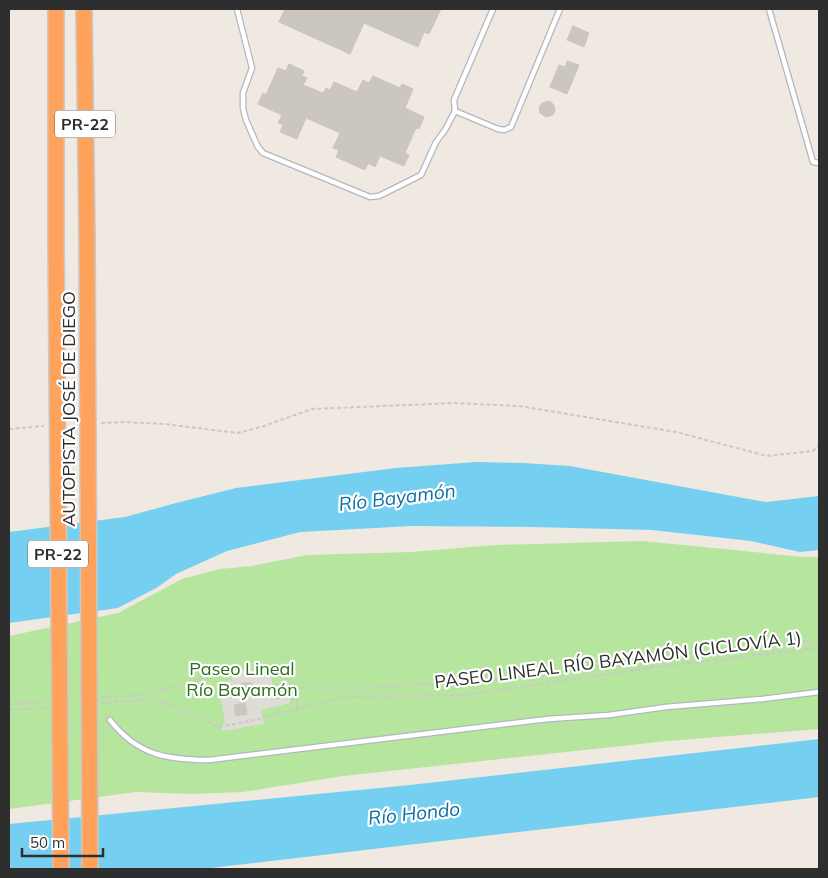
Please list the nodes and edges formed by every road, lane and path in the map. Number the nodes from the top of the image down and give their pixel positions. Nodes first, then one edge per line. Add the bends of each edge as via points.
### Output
1 (56, 9) edge
2 (84, 9) edge
3 (237, 9) edge
4 (493, 9) edge
5 (560, 9) edge
6 (769, 9) edge
7 (455, 111) junction
8 (819, 163) edge
9 (96, 424) dead end
10 (49, 426) dead end
11 (9, 429) edge
12 (819, 445) edge
13 (819, 640) edge
14 (819, 648) edge
15 (294, 688) junction
16 (273, 689) dead end
17 (819, 692) edge
18 (97, 697) dead end
19 (290, 699) dead end
20 (47, 701) dead end
21 (95, 703) dead end
22 (9, 704) edge
23 (48, 708) dead end
24 (296, 709) junction
25 (9, 710) edge
26 (110, 720) dead end
27 (61, 869) edge
28 (90, 869) edge

1 - 27 highway, AUTOPISTA JOSÉ DE DIEGO / PR-22, bridge
2 - 28 highway, AUTOPISTA JOSÉ DE DIEGO / PR-22, bridge
3 - 7 lane via 252,68 243,93 243,108 263,153 370,197 379,196 421,175
4 - 7 lane via 454,100
5 - 7 lane via 511,127 498,129
6 - 8 lane via 813,162
9 - 12 path via 165,424 238,433 312,409 454,403 519,406 676,432 767,456 813,451
10 - 11 path
13 - 15 path via 657,657 512,679 366,688
14 - 24 path, PASEO LINEAL RÍO BAYAMÓN (CICLOVÍA 1) via 657,666 464,695 341,697
15 - 16 path
15 - 18 path via 270,669 252,666 172,688 137,695
17 - 26 lane via 548,719 209,760 166,756 138,747
19 - 24 path via 297,700
20 - 22 path
21 - 24 path, PASEO LINEAL RÍO BAYAMÓN (CICLOVÍA 1) via 160,702 220,727
23 - 25 path

